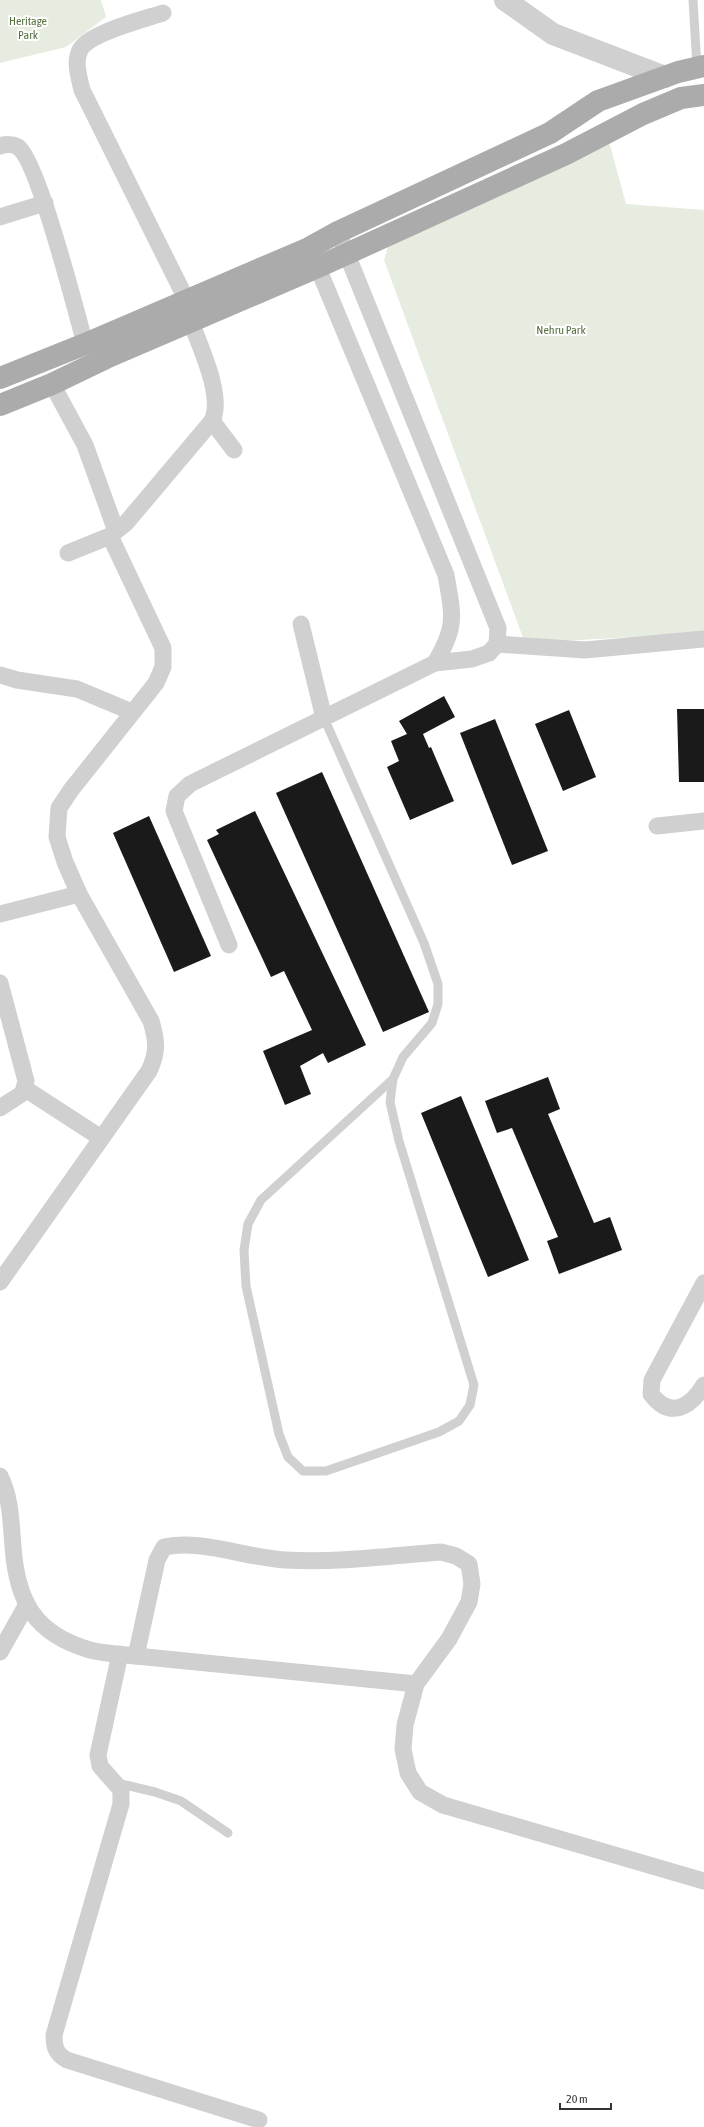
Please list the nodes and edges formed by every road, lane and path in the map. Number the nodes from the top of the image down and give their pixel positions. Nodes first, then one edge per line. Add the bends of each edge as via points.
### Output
1 (505, 0) edge
2 (693, 0) edge
3 (163, 13) dead end
4 (701, 67) edge
5 (665, 77) junction
6 (704, 95) edge
7 (0, 146) edge
8 (45, 203) junction
9 (0, 217) edge
10 (338, 232) junction
11 (347, 253) junction
12 (313, 257) junction
13 (189, 311) junction
14 (86, 344) junction
15 (0, 378) edge
16 (52, 384) junction
17 (0, 405) edge
18 (212, 421) junction
19 (234, 450) dead end
20 (113, 534) junction
21 (68, 553) dead end
22 (301, 624) dead end
23 (704, 639) edge
24 (497, 644) junction
25 (435, 663) junction
26 (0, 675) edge
27 (132, 712) junction
28 (324, 718) junction
29 (704, 821) edge
30 (656, 826) dead end
31 (79, 894) junction
32 (0, 914) edge
33 (229, 945) dead end
34 (0, 982) edge
35 (393, 1079) junction
36 (24, 1088) junction
37 (0, 1108) edge
38 (101, 1138) junction
39 (0, 1282) edge
40 (704, 1283) edge
41 (704, 1385) edge
42 (0, 1476) edge
43 (26, 1606) junction
44 (0, 1652) edge
45 (128, 1655) junction
46 (416, 1684) junction
47 (116, 1782) junction
48 (228, 1832) dead end
49 (704, 1881) edge
50 (259, 2120) dead end

1 - 5 street via 553,34
2 - 4 lane
3 - 13 street via 98,34 80,49 77,64 82,90
4 - 5 main road
5 - 10 main road via 598,101 550,133
6 - 11 main road via 681,98 644,114 566,154
7 - 8 street via 5,144 18,147 26,158
8 - 9 street
8 - 14 street
10 - 11 street
10 - 12 main road
11 - 12 main road
11 - 24 street via 498,628
12 - 13 main road
12 - 25 street via 446,575 453,623 447,642
13 - 14 main road
13 - 16 main road
13 - 18 street via 215,397 216,413
14 - 15 main road
16 - 17 main road
16 - 20 street via 85,445
18 - 19 street
18 - 20 street via 141,506
20 - 21 street
20 - 27 street via 163,648 163,667 156,683
22 - 28 street
23 - 24 street via 585,650
24 - 25 street via 489,654 472,659
25 - 28 street
26 - 27 street via 77,689
27 - 31 street via 59,808 58,836 65,862
28 - 33 street via 190,784 177,796 174,811
28 - 35 lane via 424,942 438,984 438,1004 432,1023 403,1057
29 - 30 street
31 - 32 street
31 - 38 street via 151,1021 156,1038 156,1056 150,1071
34 - 36 street via 25,1069
35 - 35 lane via 390,1102 399,1141 474,1385 470,1405 459,1421 439,1432 326,1471 303,1471 288,1457 275,1418 246,1286 244,1250 248,1224 261,1200
36 - 37 street via 23,1093
36 - 38 street
38 - 39 street
40 - 41 street via 652,1380 651,1394 658,1404 675,1409 687,1406
42 - 43 street via 10,1505 18,1585
43 - 44 street
43 - 45 street via 42,1625 64,1640 91,1650
45 - 46 street
45 - 46 street via 156,1560 164,1547 194,1546 256,1556 312,1561 441,1552 456,1556 468,1564 472,1584 469,1602 460,1622
45 - 47 street via 98,1755 100,1766
46 - 49 street via 405,1725 403,1749 408,1773 420,1792 443,1805
47 - 48 lane via 182,1801
47 - 50 street via 121,1790 121,1804 54,2035 58,2055

